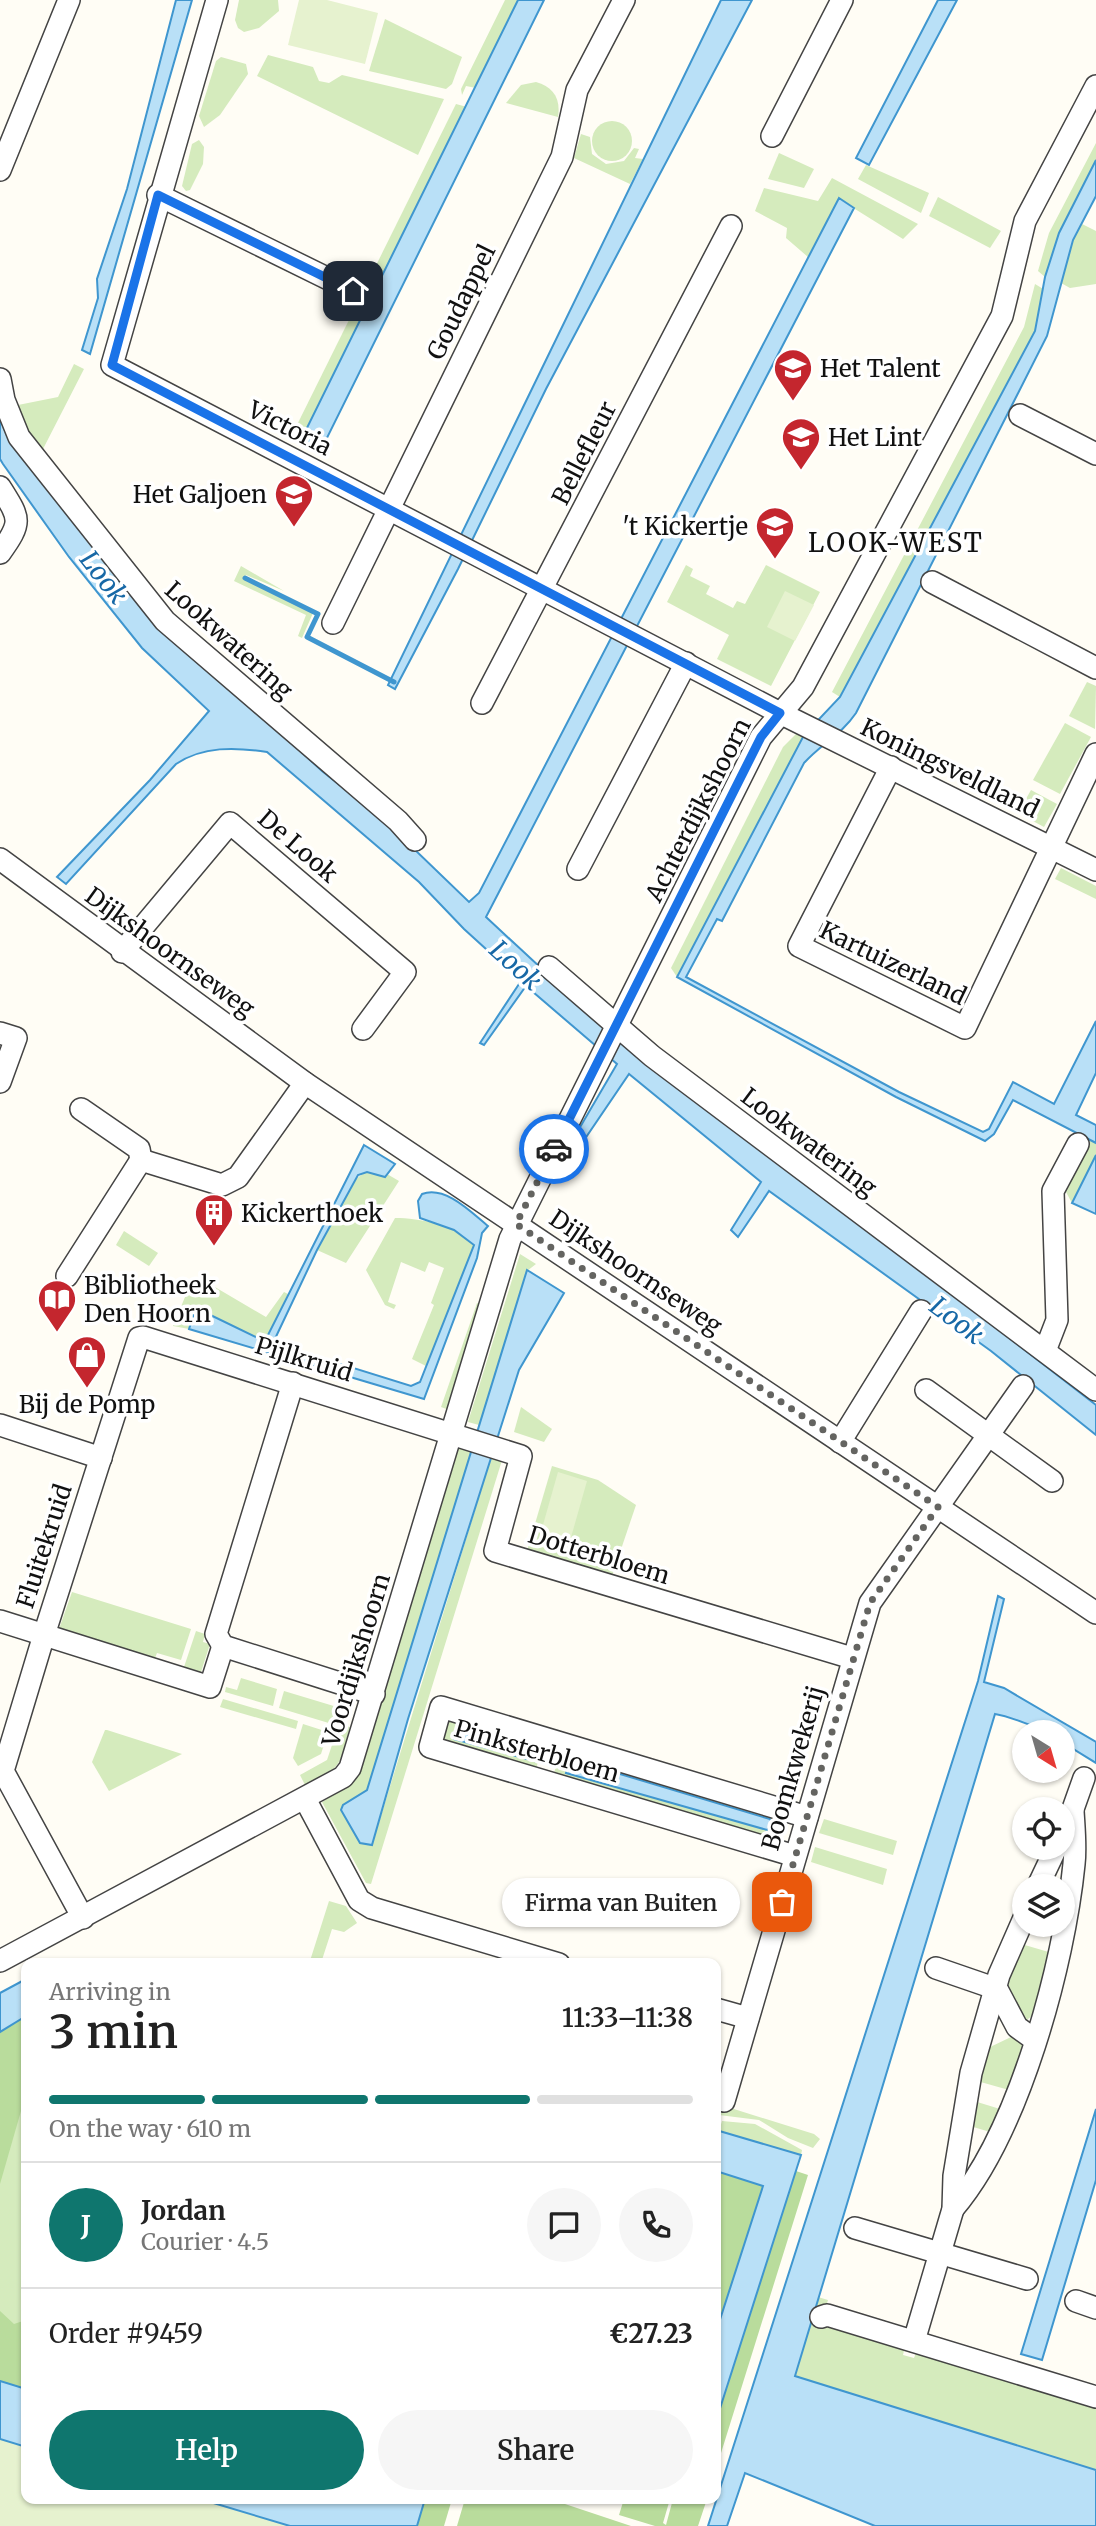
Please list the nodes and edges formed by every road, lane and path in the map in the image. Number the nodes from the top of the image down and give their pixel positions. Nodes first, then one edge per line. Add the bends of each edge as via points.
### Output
1 (69, 0) edge
2 (216, 0) edge
3 (624, 0) edge
4 (842, 0) edge
5 (1096, 86) edge
6 (772, 135) dead end
7 (0, 171) edge
8 (158, 195) junction
9 (731, 226) dead end
10 (353, 291) dead end
11 (0, 379) edge
12 (1020, 415) dead end
13 (1096, 454) edge
14 (0, 487) edge
15 (389, 508) junction
16 (0, 553) edge
17 (932, 582) dead end
18 (544, 588) junction
19 (333, 623) dead end
20 (686, 663) junction
21 (1096, 668) edge
22 (482, 703) dead end
23 (780, 713) junction
24 (1096, 754) edge
25 (891, 766) junction
26 (415, 840) dead end
27 (1049, 847) junction
28 (0, 859) edge
29 (579, 869) dead end
30 (1096, 870) edge
31 (122, 952) junction
32 (550, 967) dead end
33 (616, 1028) junction
34 (363, 1029) dead end
35 (0, 1033) edge
36 (0, 1082) edge
37 (305, 1083) junction
38 (81, 1110) dead end
39 (1078, 1144) dead end
40 (141, 1160) junction
41 (516, 1224) junction
42 (67, 1276) dead end
43 (921, 1311) dead end
44 (139, 1338) joint
45 (1045, 1350) junction
46 (293, 1383) junction
47 (1023, 1386) dead end
48 (926, 1390) dead end
49 (1096, 1390) edge
50 (0, 1425) edge
51 (457, 1435) junction
52 (989, 1436) junction
53 (841, 1441) junction
54 (101, 1458) junction
55 (1052, 1481) dead end
56 (938, 1507) junction
57 (1087, 1603) edge
58 (1096, 1614) edge
59 (0, 1621) edge
60 (44, 1635) junction
61 (219, 1640) junction
62 (852, 1658) junction
63 (374, 1693) junction
64 (1084, 1778) dead end
65 (6, 1792) edge
66 (305, 1799) junction
67 (1075, 1805) edge
68 (807, 1817) junction
69 (795, 1856) junction
70 (1074, 1860) edge
71 (83, 1918) junction
72 (1016, 1937) edge
73 (539, 1958) edge
74 (0, 1961) edge
75 (936, 1969) dead end
76 (998, 1989) junction
77 (721, 2010) edge
78 (748, 2018) junction
79 (1017, 2027) junction
80 (1035, 2040) junction
81 (979, 2043) junction
82 (724, 2101) dead end
83 (953, 2209) junction
84 (855, 2228) dead end
85 (940, 2255) junction
86 (1027, 2279) dead end
87 (821, 2316) dead end
88 (914, 2341) junction
89 (1096, 2397) edge

1 - 7 street
2 - 8 street, Victoria
3 - 15 street, Goudappel via 577,90 562,157
4 - 6 street
5 - 23 street, Achterdijkshoorn via 1025,221 1002,316 803,687
8 - 10 street
8 - 15 street, Victoria via 112,365
9 - 18 street, Bellefleur
11 - 26 street, Lookwatering via 19,437 165,621
12 - 13 street
14 - 16 street via 18,514 18,523
15 - 18 street, Victoria
15 - 19 street, Goudappel
17 - 21 street
18 - 20 street, Victoria
18 - 22 street, Bellefleur
20 - 23 street, Victoria
20 - 29 street
23 - 25 street, Koningsveldland
23 - 33 street, Achterdijkshoorn via 761,737
24 - 27 street
25 - 27 street, Koningsveldland
25 - 27 street, Kartuizerland via 799,946 965,1028
27 - 30 street, Koningsveldland
28 - 31 street, Dijkshoornseweg
31 - 34 street, De Look via 230,823 405,972
31 - 37 street, Dijkshoornseweg
32 - 33 street, Lookwatering
33 - 41 street, Achterdijkshoorn
33 - 45 street, Lookwatering
35 - 36 street via 16,1038
37 - 40 street via 238,1177 229,1182 222,1185
37 - 41 street, Dijkshoornseweg
38 - 40 street via 139,1149
39 - 45 street via 1053,1191 1057,1320
40 - 42 street
41 - 51 street, Voordijkshoorn
41 - 53 street, Dijkshoornseweg
43 - 53 street
44 - 46 street, Pijlkruid
44 - 54 street, Fluitekruid
45 - 49 street, Lookwatering
46 - 51 street, Pijlkruid
46 - 61 street
47 - 52 street, Boomkwekerij
48 - 52 street
50 - 54 street
51 - 62 street, Dotterbloem via 521,1456 495,1551
51 - 63 street, Voordijkshoorn
52 - 55 street
52 - 56 street, Boomkwekerij
53 - 56 street, Dijkshoornseweg
54 - 60 street, Fluitekruid
56 - 57 street, Dijkshoornseweg
56 - 62 street, Boomkwekerij via 870,1603
57 - 58 street, Dijkshoornseweg
59 - 60 street
60 - 61 street via 210,1687
60 - 65 street, Fluitekruid via 3,1771
61 - 63 street
62 - 68 street, Boomkwekerij
63 - 66 street, Voordijkshoorn via 350,1768
64 - 67 street
65 - 71 street, Fluitekruid
66 - 71 street, Voordijkshoorn
66 - 73 street via 359,1900 372,1908
68 - 69 street, Boomkwekerij
68 - 69 street, Pinksterbloem via 441,1707 430,1747
69 - 78 street, Boomkwekerij
70 - 80 street via 1053,1983
71 - 74 street, Voordijkshoorn
72 - 76 street via 999,1975
75 - 76 street
76 - 79 street
76 - 81 street
77 - 78 street
78 - 82 street, Boomkwekerij
79 - 80 street
79 - 81 street
80 - 83 street via 975,2183
81 - 83 street via 954,2176
83 - 85 street
84 - 85 street
85 - 86 street
85 - 88 street
87 - 88 street
88 - 89 street

